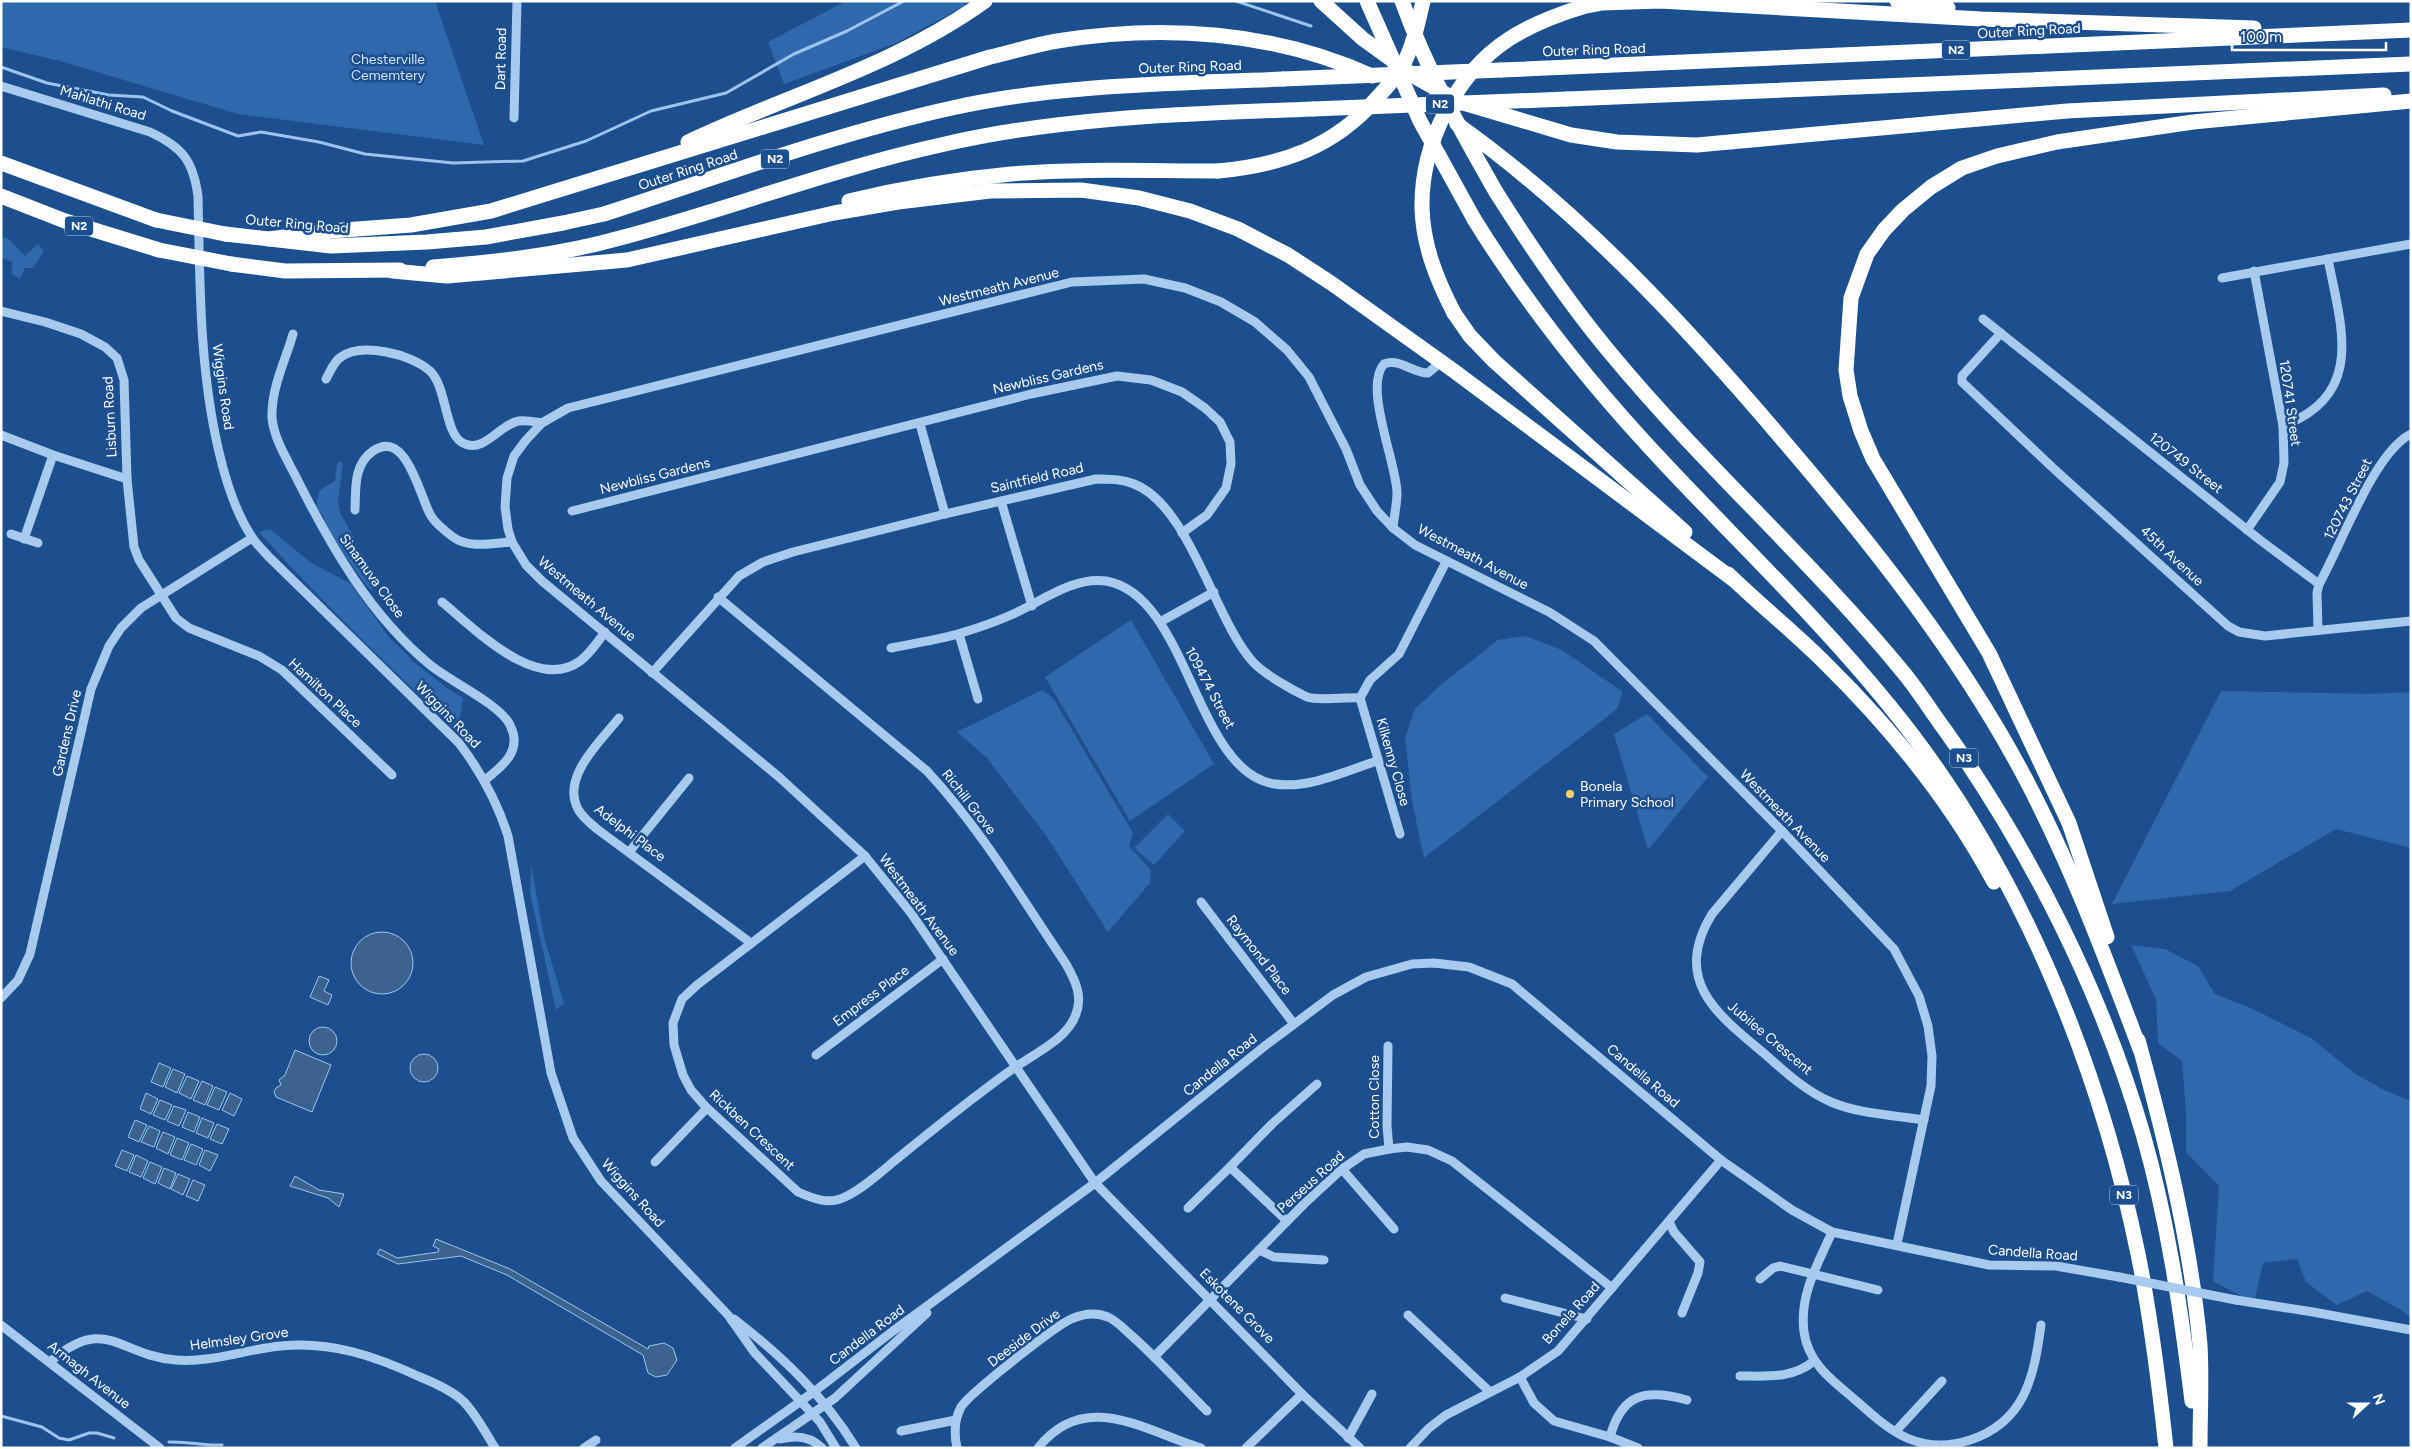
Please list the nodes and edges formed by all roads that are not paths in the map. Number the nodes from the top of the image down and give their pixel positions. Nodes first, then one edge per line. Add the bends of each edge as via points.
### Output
1 (516, 1) edge
2 (985, 1) edge
3 (1321, 1) edge
4 (1367, 1) edge
5 (1402, 1) edge
6 (1423, 1) edge
7 (1897, 1) edge
8 (2053, 22) junction
9 (2411, 30) edge
10 (2411, 64) edge
11 (1, 86) edge
12 (2411, 94) edge
13 (2411, 101) edge
14 (514, 118) dead end
15 (1, 162) edge
16 (189, 162) joint
17 (644, 163) junction
18 (1, 196) edge
19 (716, 239) junction
20 (269, 240) junction
21 (2411, 244) edge
22 (2328, 258) junction
23 (392, 271) junction
24 (2254, 271) junction
25 (2222, 278) dead end
26 (1, 311) edge
27 (1983, 319) dead end
28 (2001, 333) junction
29 (294, 334) dead end
30 (1441, 362) junction
31 (326, 379) dead end
32 (542, 423) junction
33 (920, 424) junction
34 (2283, 426) junction
35 (2411, 434) edge
36 (1, 435) edge
37 (53, 455) junction
38 (127, 479) junction
39 (1002, 501) junction
40 (355, 510) dead end
41 (572, 511) dead end
42 (944, 514) junction
43 (1393, 528) junction
44 (2247, 530) junction
45 (1182, 533) junction
46 (11, 534) dead end
47 (252, 538) junction
48 (24, 539) junction
49 (512, 542) junction
50 (38, 543) dead end
51 (1446, 562) junction
52 (1734, 580) junction
53 (2319, 584) junction
54 (1214, 592) junction
55 (160, 594) junction
56 (718, 597) junction
57 (442, 602) dead end
58 (1032, 606) junction
59 (2411, 621) edge
60 (1160, 622) junction
61 (2318, 630) junction
62 (605, 632) junction
63 (959, 634) junction
64 (891, 648) dead end
65 (652, 673) junction
66 (1360, 698) junction
67 (978, 699) dead end
68 (619, 718) dead end
69 (1377, 761) junction
70 (392, 775) dead end
71 (689, 778) dead end
72 (485, 780) junction
73 (1782, 831) junction
74 (1400, 834) dead end
75 (630, 851) junction
76 (864, 856) junction
77 (1201, 902) dead end
78 (751, 943) junction
79 (2040, 953) junction
80 (943, 959) junction
81 (1, 998) edge
82 (1294, 1024) junction
83 (1388, 1046) dead end
84 (2140, 1049) junction
85 (816, 1055) dead end
86 (1015, 1067) junction
87 (1317, 1084) dead end
88 (707, 1108) junction
89 (1924, 1120) junction
90 (1388, 1148) junction
91 (1722, 1160) junction
92 (655, 1162) dead end
93 (1230, 1166) junction
94 (1342, 1169) junction
95 (1095, 1183) junction
96 (1188, 1208) dead end
97 (1287, 1221) junction
98 (1669, 1222) junction
99 (1394, 1229) dead end
100 (1832, 1232) junction
101 (1897, 1244) junction
102 (1259, 1250) junction
103 (1324, 1260) dead end
104 (1813, 1274) junction
105 (1760, 1279) dead end
106 (1612, 1288) junction
107 (1878, 1290) dead end
108 (948, 1292) junction
109 (1505, 1298) dead end
110 (1212, 1300) junction
111 (1682, 1313) dead end
112 (728, 1315) junction
113 (1408, 1315) dead end
114 (1587, 1319) junction
115 (1, 1325) edge
116 (2041, 1326) dead end
117 (2411, 1330) edge
118 (1154, 1357) junction
119 (1814, 1361) junction
120 (50, 1362) junction
121 (1740, 1376) dead end
122 (1520, 1377) junction
123 (1942, 1381) dead end
124 (815, 1391) junction
125 (1490, 1392) junction
126 (1302, 1394) junction
127 (1372, 1394) dead end
128 (1687, 1400) dead end
129 (802, 1401) junction
130 (827, 1405) junction
131 (1207, 1411) dead end
132 (813, 1414) junction
133 (956, 1420) junction
134 (1896, 1430) junction
135 (901, 1431) dead end
136 (1610, 1437) junction
137 (1348, 1438) junction
138 (596, 1440) dead end
139 (773, 1441) junction
140 (1924, 1445) edge
141 (160, 1448) edge
142 (495, 1448) edge
143 (584, 1448) edge
144 (735, 1448) edge
145 (762, 1448) edge
146 (822, 1448) edge
147 (836, 1448) edge
148 (856, 1448) edge
149 (957, 1448) edge
150 (1038, 1448) edge
151 (1201, 1448) edge
152 (1246, 1448) edge
153 (1360, 1448) edge
154 (1410, 1448) edge
155 (1638, 1448) edge
156 (2166, 1448) edge
157 (2198, 1448) edge

1 - 14 street, Dart Road
2 - 17 highway via 938,33 887,59 724,125
3 - 12 highway via 1363,39 1417,78 1460,102 1571,135 1617,142 1697,145 2067,111
4 - 79 highway, N3, bridge via 1420,121 1474,219 1533,308 1582,371 1665,464 1828,634 1889,705 1925,752 1992,857
5 - 157 highway, N3, bridge via 1465,138 1541,261 1613,356 1677,429 1834,592 1905,675 1971,768 2029,863 2075,955 2107,1029 2142,1133 2165,1225 2183,1328
6 - 19 highway, bridge via 1402,67 1365,112 1308,151 1262,166 1218,171 1069,171 949,181 890,191
7 - 8 highway
8 - 9 highway
8 - 52 highway, bridge via 1660,1 1602,3 1557,14 1508,40 1488,56 1456,94 1434,137 1422,208 1432,265 1454,313 1494,361 1693,539
9 - 20 highway, Outer Ring Road / N2, bridge via 1068,90 952,108 848,136 604,214 563,223 427,242 331,246
10 - 23 highway, N2, bridge via 1125,117 1037,126 998,132 878,161 620,239 520,257
11 - 16 street, Mahlathi Road via 150,132 166,140
13 - 84 highway via 2194,122 2057,142 1962,168 1931,187 1884,230 1867,254 1851,298 1846,370 1861,431 1873,459 1989,653 2043,764 2069,823
15 - 20 highway, Outer Ring Road / N2, bridge via 156,220
16 - 47 street, Wiggins Road via 198,196 202,347 214,430 231,496
17 - 20 highway via 491,211 411,225 330,231
17 - 84 highway via 990,57 1055,42 1128,32 1212,34 1306,52 1348,65 1399,89 1452,120 1534,182 1656,299 1743,392 1895,577 1983,707 2023,773 2084,905
18 - 23 highway, N2, bridge via 65,221 159,250 231,264 286,271
19 - 23 highway via 627,260 562,267 447,276
19 - 30 highway via 889,204 990,190 1081,190 1139,198 1238,229 1288,255
21 - 22 street
22 - 24 street
22 - 34 street via 2342,336 2342,361 2326,398 2313,412
24 - 25 street
24 - 34 street, 120741 Street
26 - 38 street, Lisburn Road via 81,334 117,358 124,380
27 - 28 street, 120749 Street
28 - 44 street, 120749 Street
28 - 61 street, 45th Avenue via 1961,380 2053,468 2228,626 2257,636
29 - 72 street, Sinamuva Close via 277,382 273,406 272,420 282,449 325,533 368,598 406,645 452,682 506,718 514,735 512,754 506,764
30 - 43 street via 1428,373 1394,362 1384,364 1379,372 1378,397 1397,493
30 - 52 highway
31 - 32 street via 338,358 356,350 370,349 417,362 429,370 441,388 450,425 463,444 484,442 518,421
32 - 43 street, Westmeath Avenue via 568,408 620,394 781,357 1072,282 1144,279 1185,288 1221,302 1255,322 1287,350 1309,377 1325,405 1360,485
32 - 49 street, Westmeath Avenue via 514,456 507,478 504,507
33 - 41 street, Newbliss Gardens
33 - 42 street
33 - 45 street, Newbliss Gardens via 1031,394 1117,376 1151,380 1182,392 1220,422 1230,442 1231,464 1226,488 1206,516
34 - 44 street, 120741 Street via 2284,462 2280,482
35 - 53 street, 120743 Street via 2388,451 2376,470
36 - 37 street
37 - 38 street
37 - 48 street
38 - 55 street, Lisburn Road via 134,547
39 - 42 street, Saintfield Road
39 - 45 street, Saintfield Road via 1073,482 1116,479 1148,492 1164,506
39 - 58 street
40 - 49 street via 357,474 365,458 375,450 387,447 407,459 431,517 454,538 472,544
42 - 56 street, Saintfield Road via 763,562 739,576
43 - 51 street, Westmeath Avenue
44 - 53 street, 120749 Street
45 - 54 street, Saintfield Road
46 - 48 street
47 - 55 street, Gardens Drive
47 - 72 street, Wiggins Road via 459,743
48 - 50 street
49 - 62 street, Westmeath Avenue via 526,565 542,581
51 - 66 street via 1400,654 1370,680
51 - 73 street, Westmeath Avenue via 1549,612 1594,641
52 - 79 highway via 1825,663 1875,714 1922,770 1986,868 2014,920
53 - 61 street
54 - 60 street
54 - 66 street, Saintfield Road via 1241,646 1263,672 1308,697
55 - 70 street, Hamilton Place via 176,618 189,628 259,656 282,670
55 - 81 street, Gardens Drive via 121,628 99,666 30,954 18,980
56 - 65 street, Saintfield Road
56 - 86 street, Richill Grove via 932,776 973,826 1066,964 1079,996 1076,1016 1061,1035
57 - 62 street via 499,648 532,667 549,670 580,661
58 - 60 street, 109474 Street via 1088,581 1105,581 1132,592
58 - 63 street, 109474 Street
59 - 61 street, 45th Avenue
60 - 69 street, 109474 Street via 1210,721 1242,769 1268,783 1296,785
62 - 65 street, Westmeath Avenue
63 - 64 street, 109474 Street
63 - 67 street
65 - 76 street, Westmeath Avenue via 779,777
66 - 69 street, Kilkenny Close
68 - 75 street, Adelphi Place via 578,771 573,793 578,810 585,818
69 - 74 street, Kilkenny Close
71 - 75 street
72 - 112 street, Wiggins Road via 508,836 551,1073 573,1138 602,1180
73 - 89 street, Westmeath Avenue via 1883,936 1903,963 1919,996 1928,1026 1931,1086
73 - 89 street, Jubilee Crescent via 1703,929 1698,946 1698,967 1705,996 1718,1014 1769,1058 1830,1102 1858,1110
75 - 78 street, Adelphi Place
76 - 78 street, Rickben Crescent
76 - 80 street, Westmeath Avenue via 911,913
77 - 82 street, Raymond Place
78 - 88 street, Rickben Crescent via 682,999 673,1023 674,1045 683,1076
79 - 156 highway, N3 via 2091,1083 2118,1170 2138,1252 2152,1331
80 - 85 street, Empress Place
80 - 86 street, Westmeath Avenue
82 - 91 street, Candella Road via 1351,984 1391,969 1434,963 1469,967 1512,984
82 - 95 street, Candella Road
83 - 90 street, Cotton Close
84 - 157 highway via 2179,1209 2191,1278 2200,1346
86 - 88 street, Rickben Crescent via 866,1183 837,1200 813,1199 798,1192
86 - 95 street, Westmeath Avenue
87 - 93 street
88 - 92 street
89 - 101 street, Westmeath Avenue
90 - 94 street, Perseus Road via 1364,1154
90 - 106 street, Perseus Road via 1428,1150 1452,1161
91 - 98 street, Bonela Road
91 - 100 street, Candella Road via 1792,1210
93 - 96 street
93 - 97 street
94 - 97 street, Perseus Road
94 - 99 street
95 - 108 street, Candella Road
95 - 110 street, Eskotene Grove
97 - 102 street, Perseus Road
98 - 106 street, Bonela Road
98 - 111 street via 1700,1262
100 - 101 street, Candella Road
100 - 104 street
101 - 117 street, Candella Road, bridge via 1989,1265 2056,1266
102 - 103 street via 1274,1257
102 - 110 street, Perseus Road
104 - 105 street via 1780,1266
104 - 107 street
104 - 119 street via 1804,1299 1802,1318
106 - 114 street, Bonela Road
108 - 124 street, Candella Road
108 - 130 street, Candella Road
109 - 114 street
110 - 118 street, Perseus Road
110 - 126 street, Eskotene Grove
112 - 124 street, Wiggins Road via 765,1342
112 - 129 street, Wiggins Road via 754,1352
113 - 125 street
114 - 122 street, Bonela Road via 1558,1351
115 - 120 street, Armagh Avenue
116 - 140 street via 2027,1391 1999,1427 1956,1444
118 - 131 street, Deeside Drive
118 - 133 street, Deeside Drive via 1107,1317 1081,1315 1041,1340 971,1396
119 - 121 street via 1804,1370 1790,1374
119 - 134 street via 1822,1372 1879,1420
120 - 141 street, Armagh Avenue
120 - 142 street, Helmsley Grove via 75,1343 96,1338 176,1360 210,1358 280,1346 336,1347 378,1358 453,1393 471,1410
122 - 125 street, Bonela Road
122 - 136 street via 1534,1403 1547,1417 1559,1424
123 - 134 street
124 - 129 street, Candella Road
124 - 130 street, Wiggins Road
125 - 154 street, Bonela Road via 1446,1415 1428,1428
126 - 137 street, Eskotene Grove
126 - 152 street
127 - 137 street
128 - 136 street via 1658,1393 1636,1398 1616,1417
129 - 132 street, Wiggins Road
129 - 144 street, Candella Road
130 - 132 street, Candella Road
130 - 148 street, Wiggins Road
132 - 139 street, Candella Road
132 - 147 street, Wiggins Road
133 - 135 street
133 - 149 street
134 - 140 street
136 - 155 street
137 - 153 street, Eskotene Grove
138 - 143 street
139 - 145 street, Candella Road
139 - 146 street via 798,1436 815,1441
150 - 151 street via 1046,1438 1072,1422 1110,1416

